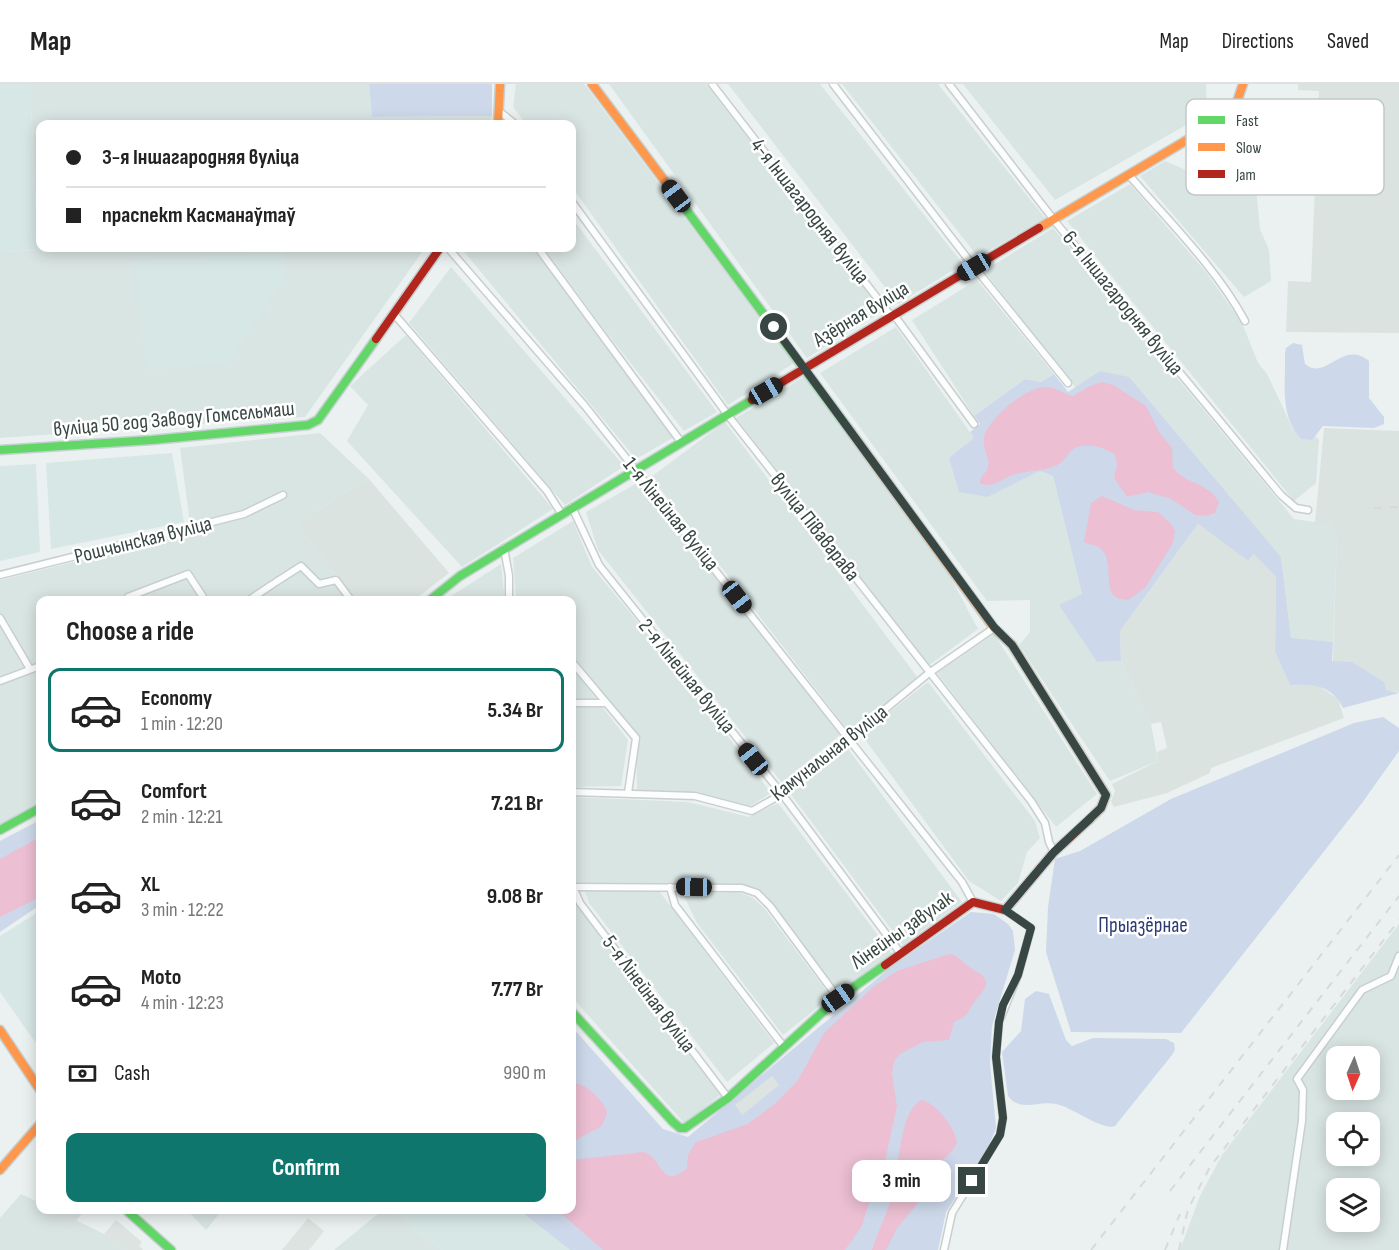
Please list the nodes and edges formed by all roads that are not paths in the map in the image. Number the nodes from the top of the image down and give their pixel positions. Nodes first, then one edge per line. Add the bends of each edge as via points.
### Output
1 (500, 84) edge
2 (592, 84) edge
3 (712, 84) edge
4 (833, 84) edge
5 (949, 84) edge
6 (499, 111) junction
7 (498, 120) edge
8 (509, 120) edge
9 (1186, 140) edge
10 (1129, 175) junction
11 (576, 207) edge
12 (1054, 220) junction
13 (437, 252) edge
14 (451, 252) edge
15 (541, 252) edge
16 (974, 267) junction
17 (394, 314) junction
18 (892, 315) junction
19 (1245, 321) dead end
20 (805, 368) junction
21 (1068, 383) dead end
22 (728, 414) junction
23 (974, 424) dead end
24 (681, 442) junction
25 (0, 450) edge
26 (635, 469) junction
27 (283, 495) dead end
28 (572, 507) junction
29 (1308, 510) dead end
30 (561, 513) junction
31 (504, 548) junction
32 (0, 575) edge
33 (131, 596) edge
34 (202, 596) edge
35 (255, 596) edge
36 (348, 596) edge
37 (435, 596) edge
38 (509, 596) edge
39 (0, 618) edge
40 (994, 627) junction
41 (36, 667) edge
42 (576, 667) edge
43 (30, 669) junction
44 (929, 674) junction
45 (0, 681) edge
46 (576, 703) edge
47 (604, 703) junction
48 (849, 737) junction
49 (576, 792) edge
50 (628, 793) junction
51 (782, 794) junction
52 (36, 810) edge
53 (0, 830) edge
54 (1054, 852) junction
55 (576, 887) edge
56 (670, 887) junction
57 (576, 895) edge
58 (973, 902) junction
59 (1005, 910) junction
60 (901, 954) junction
61 (1399, 956) edge
62 (838, 998) junction
63 (576, 1016) edge
64 (0, 1030) edge
65 (784, 1047) junction
66 (36, 1084) edge
67 (728, 1098) junction
68 (36, 1129) edge
69 (0, 1170) edge
70 (131, 1214) edge
71 (171, 1250) edge
72 (944, 1250) edge
73 (1283, 1250) edge

1 - 6 street
2 - 20 street
3 - 18 street, 4-я Іншагародняя вуліца
4 - 16 street
5 - 12 street, 6-я Іншагародняя вуліца
6 - 7 street
6 - 8 street
9 - 10 street, Азёрная вуліца
10 - 12 street, Азёрная вуліца
10 - 19 street via 1211,267
11 - 22 street, вуліца Піваварава
12 - 16 street, Азёрная вуліца
12 - 29 street, 6-я Іншагародняя вуліца via 1281,495 1296,508
13 - 17 street, вуліца 50 год Заводу Гомсельмаш
14 - 26 street, 1-я Лінейная вуліца
15 - 24 street
16 - 18 street, Азёрная вуліца
16 - 21 street
17 - 25 street, вуліца 50 год Заводу Гомсельмаш via 318,420 308,426
17 - 30 street via 547,491
18 - 20 street, Азёрная вуліца
18 - 23 street, 4-я Іншагародняя вуліца
20 - 22 street, Азёрная вуліца
20 - 40 street
22 - 24 street, Азёрная вуліца
22 - 44 street, вуліца Піваварава
24 - 26 street, Азёрная вуліца
26 - 28 street, Азёрная вуліца
26 - 48 street, 1-я Лінейная вуліца
27 - 32 street, Рошчынская вуліца via 244,514
28 - 30 street, Азёрная вуліца
28 - 51 street, 2-я Лінейная вуліца via 599,565
30 - 31 street, Азёрная вуліца
31 - 37 street, Азёрная вуліца
31 - 38 street
33 - 34 street via 188,574
35 - 36 street via 301,566 319,584 336,580
39 - 43 street
40 - 44 street, Камунальная вуліца
40 - 54 street via 1012,645 1106,795 1101,808
41 - 43 street
42 - 47 street
43 - 45 street
44 - 48 street, Камунальная вуліца
44 - 54 street, вуліца Піваварава via 1031,801 1045,823
46 - 47 street
47 - 50 street via 636,738
48 - 51 street, Камунальная вуліца
48 - 58 street, 1-я Лінейная вуліца via 962,882
49 - 50 street, Камунальная вуліца
50 - 51 street, Камунальная вуліца via 695,796 752,811
51 - 60 street, 2-я Лінейная вуліца
52 - 53 street
54 - 59 street
55 - 56 street
56 - 62 street via 742,888 757,893
56 - 65 street via 675,905
57 - 67 street, 5-я Лінейная вуліца
58 - 59 street, Лінейны завулак
58 - 60 street, Лінейны завулак
59 - 72 street via 1031,928 999,1022 996,1057 1002,1127 996,1147 952,1213
60 - 62 street, Лінейны завулак
61 - 73 street via 1391,976 1362,990 1297,1079 1303,1090 1302,1120
62 - 65 street, Лінейны завулак
63 - 67 street, Лінейны завулак via 680,1128 698,1121
64 - 66 street
65 - 67 street, Лінейны завулак
68 - 69 street
70 - 71 street

